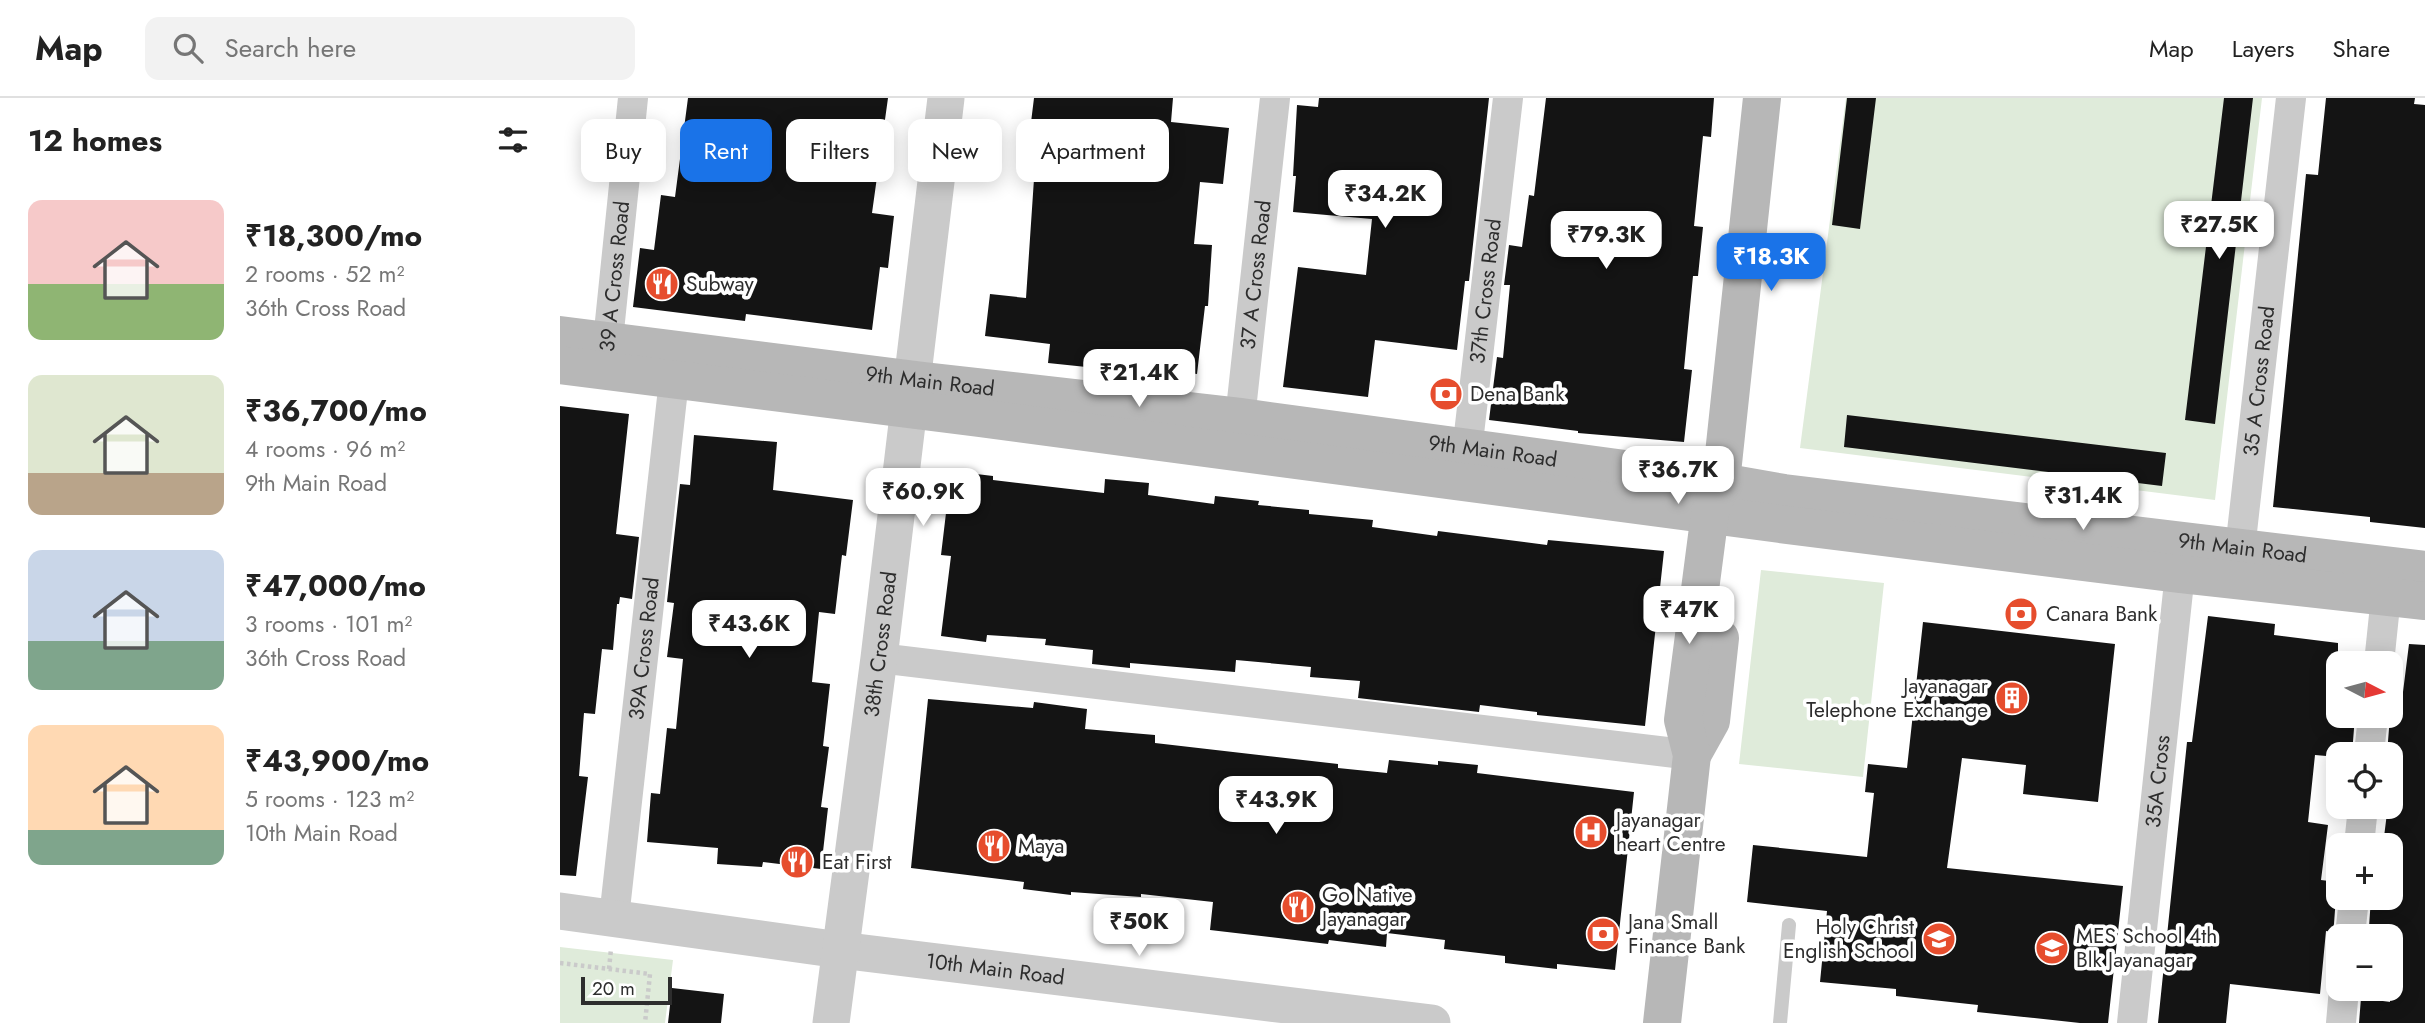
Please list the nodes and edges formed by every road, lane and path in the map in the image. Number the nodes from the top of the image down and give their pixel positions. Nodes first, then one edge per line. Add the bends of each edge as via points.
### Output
1 (633, 98) edge
2 (946, 98) edge
3 (1275, 98) edge
4 (1508, 98) edge
5 (1762, 98) edge
6 (1788, 98) edge
7 (2291, 98) edge
8 (560, 335) edge
9 (606, 356) junction
10 (560, 365) edge
11 (674, 380) junction
12 (910, 394) junction
13 (1238, 434) junction
14 (1466, 465) junction
15 (1728, 499) junction
16 (2181, 557) junction
17 (2238, 563) junction
18 (2425, 570) edge
19 (2386, 596) junction
20 (2425, 601) edge
21 (2380, 651) edge
22 (879, 658) junction
23 (1692, 755) junction
24 (560, 911) edge
25 (614, 918) junction
26 (1789, 925) dead end
27 (840, 950) junction
28 (560, 963) edge
29 (2343, 1001) edge
30 (645, 1023) edge
31 (831, 1023) edge
32 (1432, 1023) edge
33 (1662, 1023) edge
34 (1780, 1023) edge
35 (2132, 1023) edge
36 (2341, 1023) edge

1 - 9 street, 39 A Cross Road
2 - 12 street, 38th Cross Road
3 - 13 street, 37 A Cross Road
4 - 14 street, 37th Cross Road
5 - 15 main road
6 - 15 main road
7 - 17 street, 35 A Cross Road
8 - 9 main road, 9th Main Road
9 - 10 main road, 9th Main Road
9 - 11 main road, 9th Main Road
9 - 12 main road, 9th Main Road
11 - 12 main road, 9th Main Road
11 - 25 street, 39A Cross Road
12 - 13 main road, 9th Main Road
12 - 22 street, 38th Cross Road
13 - 14 main road, 9th Main Road
14 - 15 main road, 9th Main Road
15 - 16 main road, 9th Main Road via 1956,514
15 - 23 main road via 1683,720
16 - 17 main road, 9th Main Road
16 - 35 street, 35A Cross
17 - 18 main road, 9th Main Road
17 - 19 main road, 9th Main Road
19 - 20 main road, 9th Main Road
19 - 21 street
22 - 23 street
22 - 27 street, 38th Cross Road
23 - 33 main road
24 - 25 street, 10th Main Road
25 - 27 street, 10th Main Road
26 - 34 lane
27 - 31 street, 38th Cross Road
27 - 32 street, 10th Main Road
28 - 30 path via 650,974
29 - 36 street

